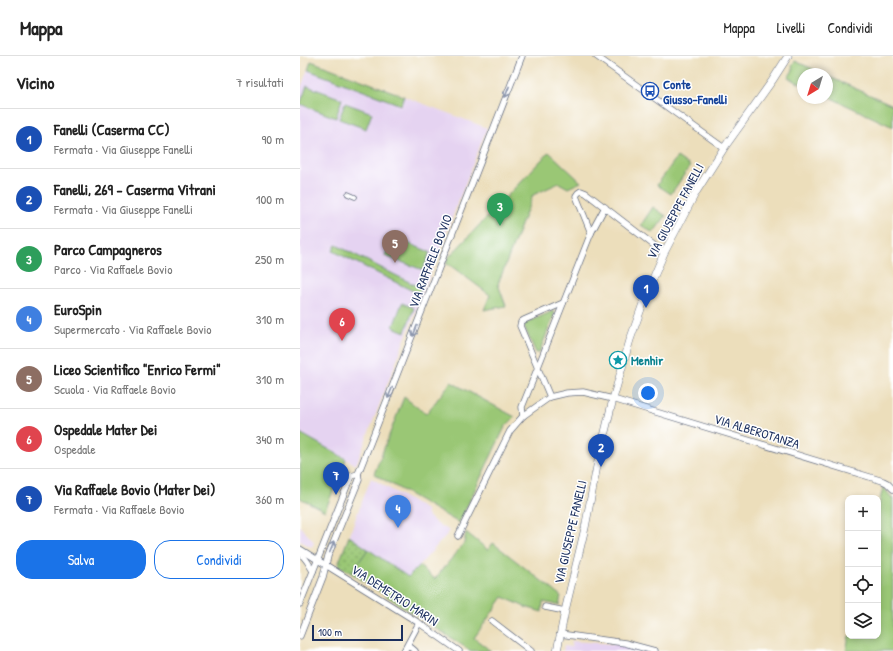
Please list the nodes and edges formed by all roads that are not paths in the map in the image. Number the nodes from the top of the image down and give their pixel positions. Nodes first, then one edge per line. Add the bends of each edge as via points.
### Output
1 (522, 56) edge
2 (596, 56) edge
3 (788, 56) edge
4 (724, 148) junction
5 (348, 194) dead end
6 (356, 197) dead end
7 (605, 207) junction
8 (585, 218) junction
9 (596, 223) junction
10 (591, 233) junction
11 (664, 253) junction
12 (563, 303) junction
13 (538, 366) junction
14 (550, 397) junction
15 (613, 399) junction
16 (523, 416) junction
17 (358, 474) junction
18 (893, 489) edge
19 (458, 536) dead end
20 (300, 549) edge
21 (300, 552) edge
22 (318, 559) junction
23 (326, 564) junction
24 (313, 571) junction
25 (304, 592) junction
26 (315, 596) junction
27 (300, 604) edge
28 (545, 607) dead end
29 (564, 612) junction
30 (492, 621) dead end
31 (419, 623) junction
32 (560, 634) junction
33 (300, 636) edge
34 (408, 645) junction
35 (404, 651) edge
36 (415, 651) edge
37 (460, 651) edge
38 (531, 651) edge
39 (557, 651) edge
40 (655, 651) edge

1 -> 17 street, VIA RAFFAELE BOVIO
2 - 4 street
3 - 4 street, VIA GIUSEPPE FANELLI
4 - 11 street, VIA GIUSEPPE FANELLI via 696,192
5 - 6 street
7 - 8 street via 584,191 578,193 576,196
7 - 9 street
7 - 11 street
8 - 9 street via 589,223
8 - 10 street
9 - 10 street
10 - 12 street
11 - 15 street, VIA GIUSEPPE FANELLI via 630,340
12 - 13 street
12 - 13 street via 521,322 520,329
13 - 14 street
13 - 16 street via 522,407
14 - 15 street, VIA ALBEROTANZA via 583,392
14 - 16 street
15 - 18 street, VIA ALBEROTANZA via 883,481
15 - 29 street, VIA GIUSEPPE FANELLI
16 - 19 street via 506,438
17 - 22 street, VIA RAFFAELE BOVIO via 351,476
23 -> 17 street, VIA RAFFAELE BOVIO via 359,480
20 - 22 street, VIA DEMETRIO MARIN
21 - 24 street
22 - 23 street, VIA DEMETRIO MARIN
22 - 24 street, VIA RAFFAELE BOVIO
23 - 26 street, VIA RAFFAELE BOVIO
23 - 31 street, VIA DEMETRIO MARIN
24 - 25 street, VIA RAFFAELE BOVIO
25 - 26 street
25 - 27 street, VIA RAFFAELE BOVIO
26 - 33 street, VIA RAFFAELE BOVIO
28 - 29 street
29 - 32 street, VIA GIUSEPPE FANELLI
30 - 38 street
31 - 34 street
31 - 37 street, VIA DEMETRIO MARIN
32 - 39 street, VIA GIUSEPPE FANELLI
32 - 40 street via 625,643
34 - 35 street
34 - 36 street

